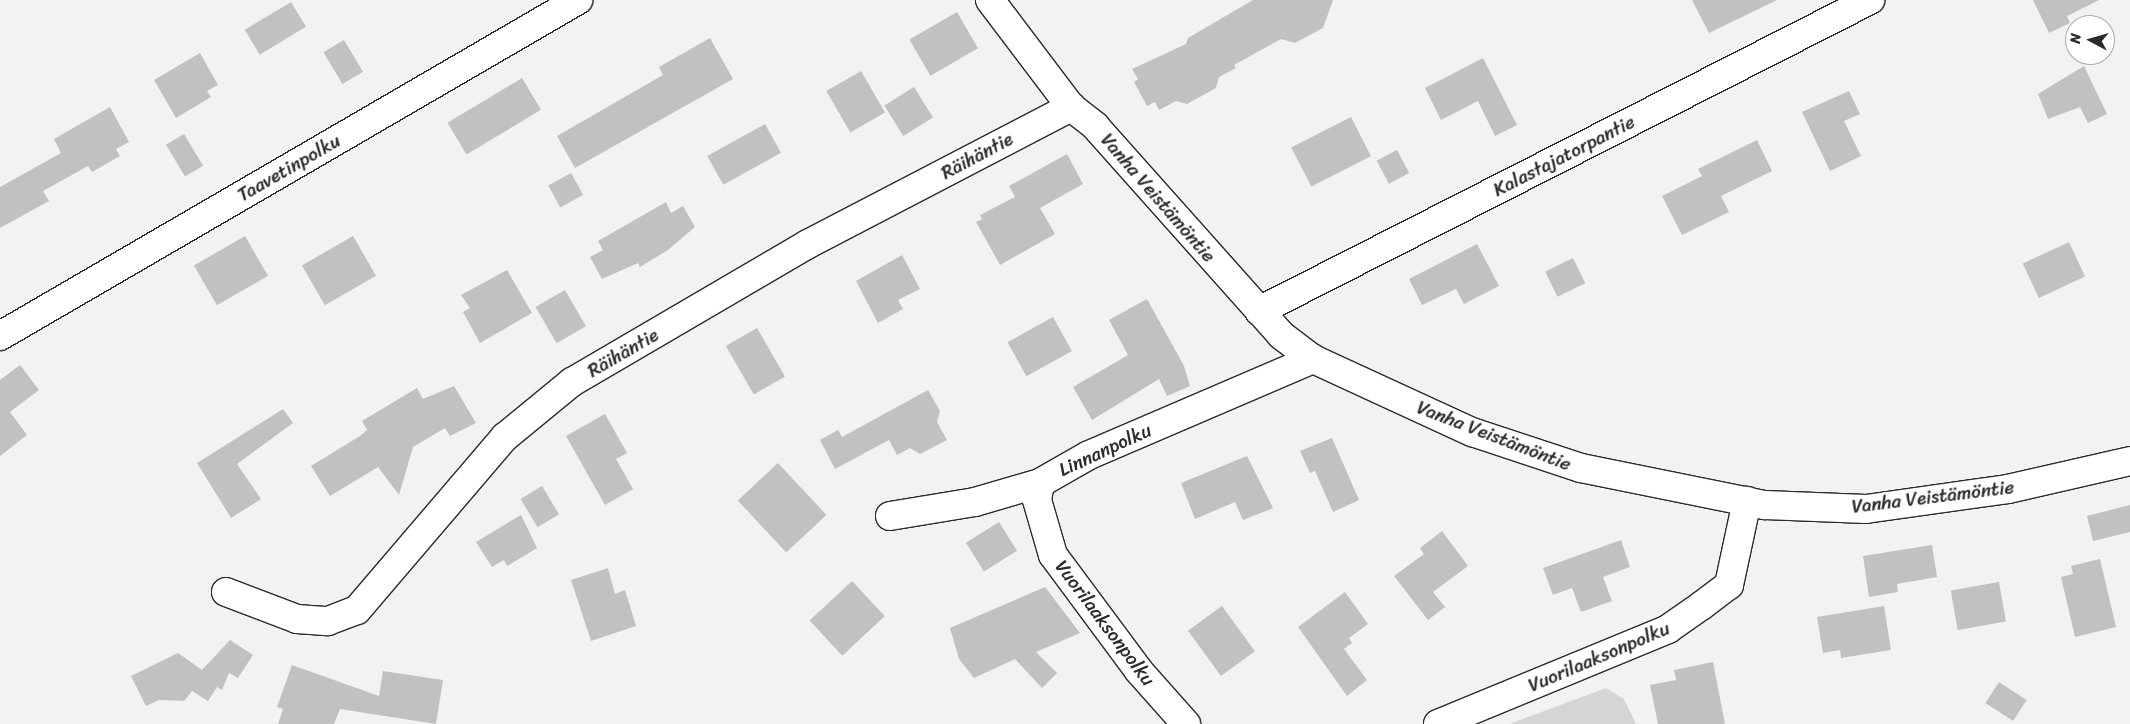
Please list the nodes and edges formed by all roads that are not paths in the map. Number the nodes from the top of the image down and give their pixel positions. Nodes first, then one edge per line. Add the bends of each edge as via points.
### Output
1 (578, 0) edge
2 (990, 0) edge
3 (1870, 0) edge
4 (1071, 107) junction
5 (1258, 311) junction
6 (0, 336) edge
7 (1313, 359) junction
8 (2130, 461) edge
9 (1040, 483) junction
10 (1746, 501) junction
11 (890, 516) dead end
12 (226, 592) dead end
13 (1186, 724) edge
14 (1438, 724) edge

1 - 6 street, Taavetinpolku
2 - 4 street, Vanha Veistämöntie
3 - 5 street, Kalastajatorpantie
4 - 5 street, Vanha Veistämöntie via 1095,126
4 - 12 street, Räihäntie via 808,244 572,382 505,437 356,610 328,621 296,619
5 - 7 street, Vanha Veistämöntie
7 - 9 street, Linnanpolku via 1089,455
7 - 10 street, Vanha Veistämöntie via 1472,432 1581,468
8 - 10 street, Vanha Veistämöntie via 2008,489 1866,509
9 - 11 street, Linnanpolku via 974,502
9 - 13 street, Vuorilaaksonpolku via 1037,500 1053,555 1139,671
10 - 14 street, Vuorilaaksonpolku via 1729,585 1701,606 1668,629

